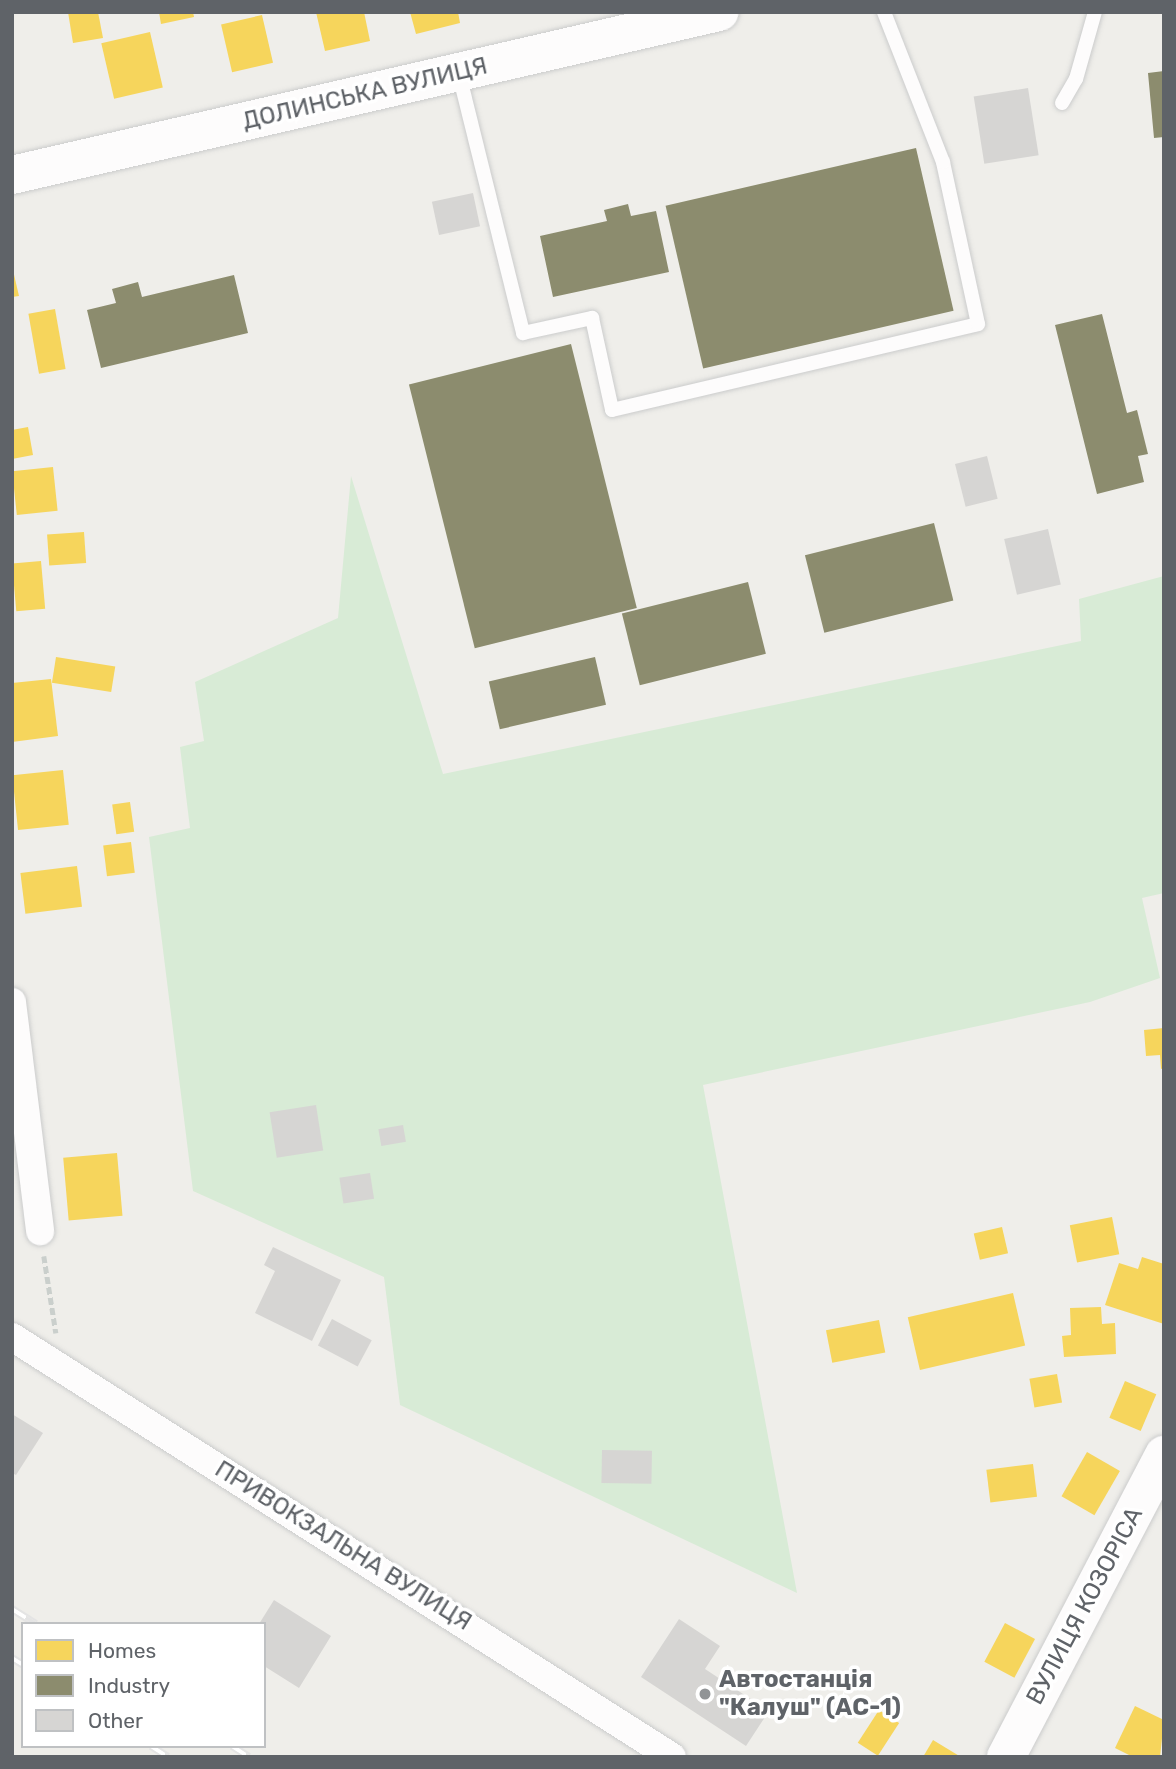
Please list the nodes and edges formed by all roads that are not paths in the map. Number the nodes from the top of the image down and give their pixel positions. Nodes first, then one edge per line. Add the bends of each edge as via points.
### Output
1 (719, 12) edge
2 (884, 12) edge
3 (1095, 12) edge
4 (459, 72) junction
5 (1062, 103) dead end
6 (12, 175) edge
7 (12, 1002) edge
8 (40, 1231) road end
9 (12, 1337) edge
10 (1164, 1455) edge
11 (672, 1757) edge
12 (1006, 1757) edge

1 - 4 main road, ДОЛИНСЬКА ВУЛИЦЯ
2 - 4 lane via 943,162 978,324 612,410 592,318 523,333
3 - 5 lane via 1076,79
4 - 6 main road, ДОЛИНСЬКА ВУЛИЦЯ
7 - 8 street
9 - 11 street, ПРИВОКЗАЛЬНА ВУЛИЦЯ
10 - 12 main road, ВУЛИЦЯ КОЗОРІСА

